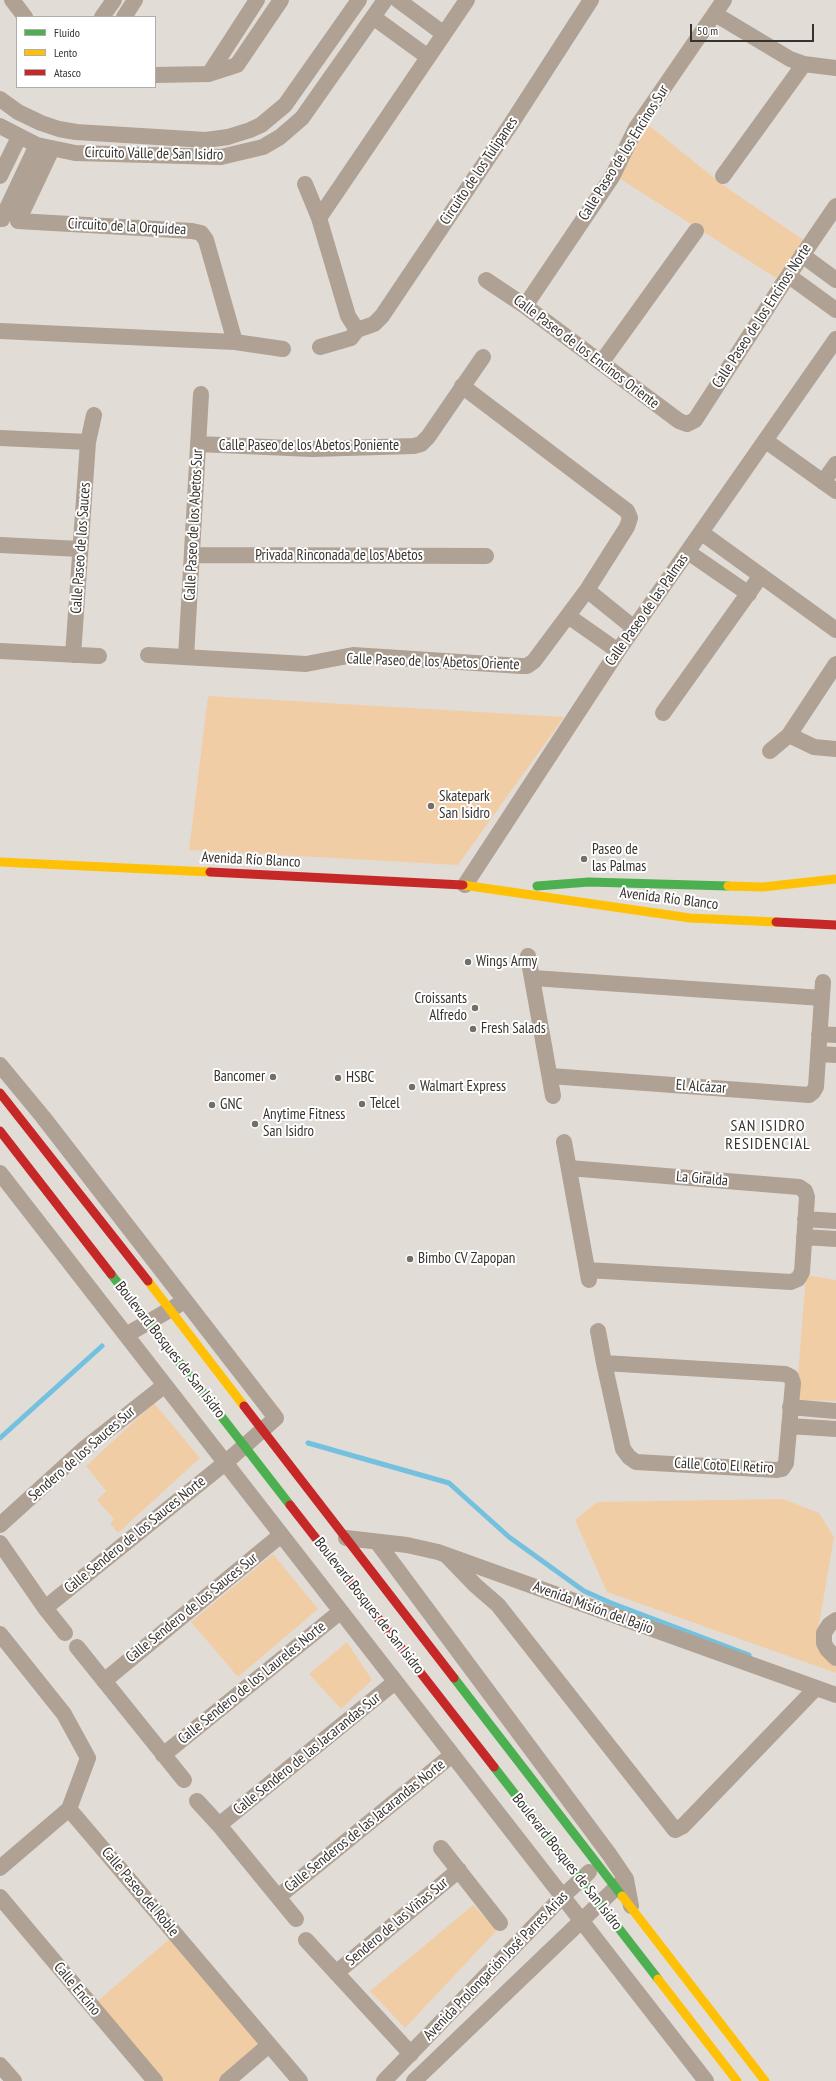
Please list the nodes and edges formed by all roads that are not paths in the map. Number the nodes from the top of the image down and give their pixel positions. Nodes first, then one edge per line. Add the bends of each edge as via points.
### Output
1 (12, 0) edge
2 (114, 0) edge
3 (135, 0) edge
4 (257, 0) edge
5 (281, 0) edge
6 (359, 0) edge
7 (385, 0) edge
8 (398, 0) edge
9 (467, 0) edge
10 (591, 0) edge
11 (724, 0) edge
12 (715, 14) junction
13 (24, 16) edge
14 (103, 16) edge
15 (125, 16) edge
16 (373, 17) junction
17 (444, 34) junction
18 (428, 57) junction
19 (804, 64) junction
20 (836, 68) edge
21 (156, 74) edge
22 (209, 74) junction
23 (0, 99) edge
24 (0, 126) edge
25 (19, 137) junction
26 (189, 139) junction
27 (45, 147) junction
28 (188, 156) junction
29 (0, 176) edge
30 (723, 176) dead end
31 (306, 184) dead end
32 (836, 206) edge
33 (319, 218) junction
34 (0, 219) edge
35 (696, 231) dead end
36 (802, 255) junction
37 (789, 276) junction
38 (486, 280) dead end
39 (836, 280) edge
40 (525, 306) junction
41 (836, 310) edge
42 (358, 330) junction
43 (0, 331) edge
44 (836, 339) edge
45 (235, 342) junction
46 (320, 347) dead end
47 (283, 349) dead end
48 (483, 357) dead end
49 (601, 363) junction
50 (462, 386) junction
51 (201, 394) dead end
52 (94, 415) dead end
53 (687, 424) joint
54 (0, 438) edge
55 (766, 441) junction
56 (88, 442) junction
57 (198, 444) junction
58 (836, 464) edge
59 (830, 486) edge
60 (702, 533) junction
61 (0, 545) edge
62 (80, 549) junction
63 (688, 552) junction
64 (192, 555) junction
65 (486, 556) dead end
66 (760, 576) junction
67 (587, 590) junction
68 (749, 594) junction
69 (568, 616) junction
70 (634, 628) junction
71 (836, 630) edge
72 (0, 651) edge
73 (618, 651) junction
74 (74, 654) junction
75 (148, 655) dead end
76 (99, 656) dead end
77 (186, 657) junction
78 (836, 664) edge
79 (663, 713) dead end
80 (789, 735) junction
81 (836, 749) edge
82 (770, 751) dead end
83 (0, 862) edge
84 (836, 879) edge
85 (464, 885) junction
86 (500, 890) junction
87 (836, 925) edge
88 (528, 956) dead end
89 (532, 978) junction
90 (824, 982) dead end
91 (822, 998) junction
92 (820, 1034) junction
93 (836, 1035) edge
94 (818, 1054) junction
95 (836, 1055) edge
96 (0, 1065) edge
97 (550, 1076) junction
98 (0, 1092) edge
99 (554, 1096) dead end
100 (0, 1131) edge
101 (564, 1142) dead end
102 (569, 1168) junction
103 (1, 1175) edge
104 (805, 1219) junction
105 (836, 1222) edge
106 (804, 1237) junction
107 (836, 1239) edge
108 (186, 1300) junction
109 (170, 1310) junction
110 (148, 1322) junction
111 (598, 1331) dead end
112 (126, 1335) junction
113 (604, 1363) junction
114 (165, 1385) junction
115 (790, 1408) junction
116 (836, 1411) edge
117 (789, 1426) junction
118 (836, 1429) edge
119 (262, 1430) junction
120 (244, 1445) junction
121 (225, 1462) junction
122 (0, 1525) edge
123 (281, 1535) junction
124 (346, 1538) junction
125 (377, 1542) junction
126 (0, 1543) edge
127 (447, 1556) junction
128 (45, 1608) junction
129 (340, 1612) junction
130 (836, 1620) edge
131 (65, 1633) dead end
132 (0, 1634) edge
133 (77, 1647) dead end
134 (836, 1658) edge
135 (104, 1681) junction
136 (395, 1682) junction
137 (816, 1688) junction
138 (836, 1695) edge
139 (163, 1755) junction
140 (452, 1755) junction
141 (184, 1780) dead end
142 (197, 1801) dead end
143 (69, 1809) junction
144 (220, 1825) junction
145 (441, 1848) dead end
146 (610, 1854) junction
147 (597, 1864) junction
148 (0, 1868) edge
149 (459, 1870) junction
150 (581, 1879) junction
151 (621, 1884) junction
152 (0, 1897) edge
153 (278, 1897) junction
154 (562, 1897) junction
155 (600, 1904) junction
156 (632, 1909) joint
157 (296, 1919) dead end
158 (581, 1922) junction
159 (500, 1923) dead end
160 (306, 1940) dead end
161 (336, 1973) junction
162 (269, 2044) junction
163 (411, 2054) junction
164 (0, 2065) edge
165 (14, 2081) edge
166 (155, 2081) edge
167 (227, 2081) edge
168 (300, 2081) edge
169 (384, 2081) edge
170 (414, 2081) edge
171 (706, 2081) edge
172 (737, 2081) edge
173 (765, 2081) edge

1 - 13 street
2 - 14 street
3 - 15 street
4 - 22 street
5 - 22 street via 237,65
6 - 26 street, Circuito Valle de San Isidro via 285,105 272,117 250,130 228,137
7 - 16 street, Circuito Valle de San Isidro
8 - 17 street
9 - 17 street
10 - 42 street, Circuito de los Tulipanes via 382,316 374,324
11 - 12 street, Calle Paseo de los Encinos Sur
12 - 19 street via 790,59
12 - 40 street, Calle Paseo de los Encinos Sur via 636,128 612,177
16 - 18 street
16 - 28 street, Circuito Valle de San Isidro via 302,118 280,137 263,147 221,157
17 - 18 street
18 - 33 street
19 - 20 street
19 - 30 street
21 - 22 street
23 - 26 street, Circuito Valle de San Isidro via 41,124 59,129
24 - 25 street, Circuito Valle de San Isidro
25 - 27 street, Circuito Valle de San Isidro
25 - 29 street
26 - 28 street
27 - 28 street, Circuito Valle de San Isidro via 75,153
27 - 34 street
27 - 45 street, Circuito de la Orquídea via 18,221 192,230 201,233 206,240
31 - 33 street
32 - 36 street, Calle Paseo de los Encinos Norte
33 - 42 street via 348,316
35 - 49 street
36 - 37 street, Calle Paseo de los Encinos Norte
36 - 39 street
37 - 41 street
37 - 53 street, Calle Paseo de los Encinos Norte via 695,420
38 - 40 street, Calle Paseo de los Encinos Oriente
40 - 49 street, Calle Paseo de los Encinos Oriente
42 - 46 street, Circuito de los Tulipanes via 351,338
43 - 45 street
44 - 55 street, Calle Paseo de las Palmas
45 - 47 street
48 - 50 street, Calle Paseo de los Abetos Poniente
49 - 53 street, Calle Paseo de los Encinos Oriente via 679,421
50 - 57 street, Calle Paseo de los Abetos Poniente via 428,437 421,444 414,446 312,449
50 - 67 street via 627,511 630,518 627,527
51 - 57 street, Calle Paseo de los Abetos Sur
52 - 56 street, Calle Paseo de los Sauces
54 - 56 street
55 - 59 street
55 - 60 street, Calle Paseo de las Palmas
56 - 62 street, Calle Paseo de los Sauces
57 - 64 street, Calle Paseo de los Abetos Sur
58 - 59 street
60 - 63 street, Calle Paseo de las Palmas
60 - 66 street
61 - 62 street
62 - 74 street, Calle Paseo de los Sauces
63 - 68 street
63 - 70 street, Calle Paseo de las Palmas
64 - 65 street, Privada Rinconada de los Abetos
64 - 77 street, Calle Paseo de los Abetos Sur
66 - 68 street
66 - 71 street
67 - 69 street
67 - 70 street
68 - 79 street
69 - 73 street
69 - 77 street, Calle Paseo de los Abetos Oriente via 534,661 527,666 353,655 306,664
70 - 73 street, Calle Paseo de las Palmas
72 - 74 street
73 - 85 street, Calle Paseo de las Palmas
74 - 76 street
75 - 77 street, Calle Paseo de los Abetos Oriente
78 - 80 street
80 - 81 street via 814,747
80 - 82 street
83 - 85 main road, Avenida Río Blanco
84 - 86 main road, Avenida Río Blanco via 763,890 589,882
85 - 86 main road, Avenida Río Blanco
86 - 87 main road, Avenida Río Blanco via 690,918 763,918
88 - 89 street
89 - 91 street
89 - 97 street
90 - 91 street, El Alcázar
91 - 92 street, El Alcázar
92 - 93 street
92 - 94 street, El Alcázar
94 - 95 street
94 - 97 street, El Alcázar via 816,1087 809,1095
96 - 108 street
97 - 99 street
98 - 109 main road, Boulevard Bosques de San Isidro
100 - 110 main road, Boulevard Bosques de San Isidro
101 - 102 street, La Giralda
102 - 104 street, La Giralda via 799,1187 805,1191 807,1197
102 - 106 street, La Giralda via 588,1275 792,1282 798,1279 802,1272
103 - 112 street, Boulevard Bosques de San Isidro
104 - 105 street
104 - 106 street, La Giralda
106 - 107 street
108 - 109 street
108 - 119 street, Calle Sendero de los Sauces Norte via 276,1418
109 - 110 street
109 - 119 main road, Boulevard Bosques de San Isidro
110 - 112 street
110 - 120 main road, Boulevard Bosques de San Isidro
111 - 113 street, Calle Coto El Retiro
112 - 114 street, Boulevard Bosques de San Isidro
113 - 115 street, Calle Coto El Retiro via 785,1374 791,1377 793,1383
113 - 117 street, Calle Coto El Retiro via 623,1449 636,1462 782,1469 786,1463
114 - 121 street, Boulevard Bosques de San Isidro
114 - 122 street, Sendero de los Sauces Sur via 85,1448
115 - 116 street
115 - 117 street, Calle Coto El Retiro
117 - 118 street
119 - 120 street, Calle Sendero de los Sauces Norte
119 - 124 main road, Boulevard Bosques de San Isidro
120 - 121 street, Calle Sendero de los Sauces Norte
120 - 150 main road, Boulevard Bosques de San Isidro
121 - 123 street, Boulevard Bosques de San Isidro
121 - 128 street, Calle Sendero de los Sauces Norte
123 - 129 street, Boulevard Bosques de San Isidro
123 - 135 street, Calle Sendero de los Sauces Sur
124 - 125 street, Avenida Misión del Bajío
124 - 147 main road, Boulevard Bosques de San Isidro
125 - 127 street, Avenida Misión del Bajío via 407,1545
125 - 146 street, Boulevard Bosques de San Isidro
126 - 128 street
127 - 137 street, Avenida Misión del Bajío
127 - 137 street via 475,1586 498,1605 676,1830 683,1826
128 - 131 street
129 - 136 street, Boulevard Bosques de San Isidro
129 - 139 street, Calle Sendero de los Laureles Norte
130 - 134 street via 829,1624 824,1633 824,1643
132 - 143 street via 64,1714 88,1758
133 - 135 street
135 - 139 street
136 - 140 street, Boulevard Bosques de San Isidro
136 - 144 street, Calle Sendero de las Jacarandas Sur
137 - 138 street, Avenida Misión del Bajío
139 - 141 street
140 - 153 street, Calle Senderos de las Jacarandas Norte
140 - 154 street, Boulevard Bosques de San Isidro
142 - 144 street
143 - 148 street
143 - 162 street, Calle Paseo del Roble
144 - 153 street
145 - 149 street
146 - 147 street, Avenida Prolongación José Parres Arias
146 - 151 street, Boulevard Bosques de San Isidro
147 - 150 street, Avenida Prolongación José Parres Arias
147 - 151 main road, Boulevard Bosques de San Isidro
149 - 159 street
149 - 161 street, Sendero de las Viñas Sur
150 - 154 street, Avenida Prolongación José Parres Arias
150 - 155 main road, Boulevard Bosques de San Isidro
151 - 155 street, Avenida Prolongación José Parres Arias
151 - 156 street, Boulevard Bosques de San Isidro
152 - 166 street, Calle Encino
153 - 157 street
154 - 158 street, Boulevard Bosques de San Isidro
154 - 163 street, Avenida Prolongación José Parres Arias
155 - 158 street, Avenida Prolongación José Parres Arias
155 - 172 main road, Boulevard Bosques de San Isidro
156 - 173 main road, Boulevard Bosques de San Isidro
158 - 170 street, Avenida Prolongación José Parres Arias
158 - 171 street, Boulevard Bosques de San Isidro
160 - 161 street
161 - 163 street
162 - 167 street
162 - 168 street, Calle Paseo del Roble
163 - 169 street, Avenida Prolongación José Parres Arias
164 - 165 street

